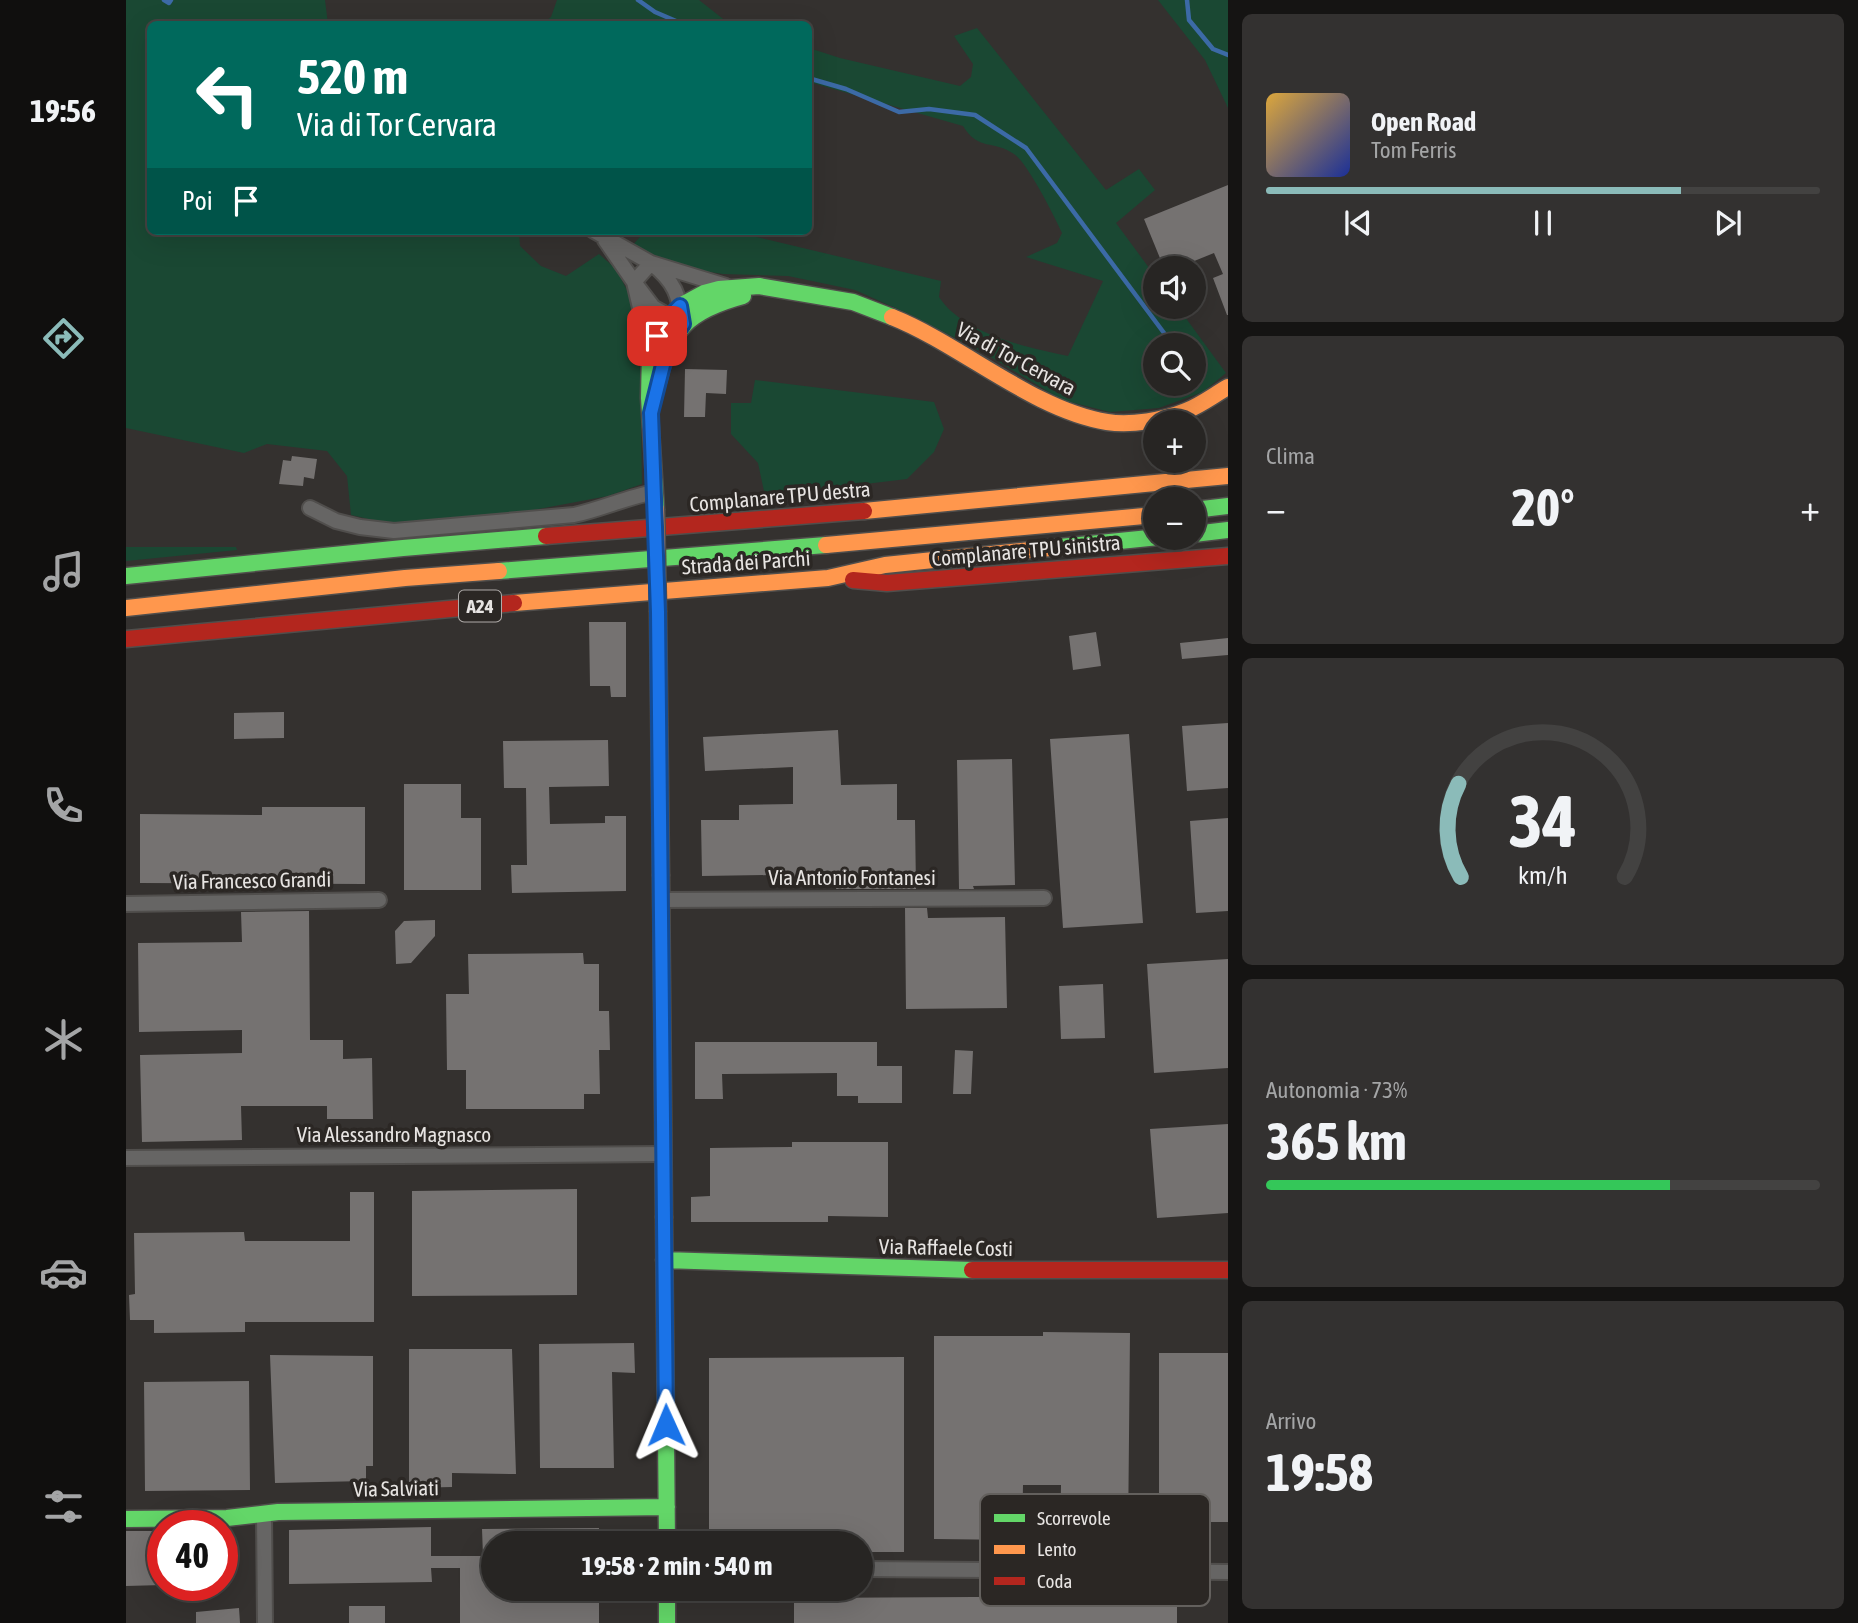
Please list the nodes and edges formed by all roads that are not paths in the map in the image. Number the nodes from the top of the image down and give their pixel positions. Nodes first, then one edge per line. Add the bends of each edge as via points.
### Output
1 (599, 235) edge
2 (600, 235) edge
3 (651, 263) junction
4 (634, 282) junction
5 (730, 287) junction
6 (785, 290) junction
7 (677, 316) junction
8 (650, 351) junction
9 (1228, 387) edge
10 (651, 413) junction
11 (1228, 476) edge
12 (655, 492) junction
13 (1228, 506) edge
14 (310, 508) dead end
15 (1206, 509) edge
16 (1143, 516) edge
17 (1228, 530) edge
18 (1206, 533) edge
19 (1143, 539) edge
20 (1228, 556) edge
21 (126, 576) edge
22 (828, 578) junction
23 (126, 608) edge
24 (128, 640) edge
25 (1044, 898) dead end
26 (379, 900) dead end
27 (661, 900) junction
28 (126, 904) edge
29 (663, 1154) junction
30 (126, 1158) edge
31 (664, 1259) junction
32 (1228, 1270) edge
33 (667, 1507) junction
34 (264, 1514) junction
35 (126, 1520) edge
36 (667, 1531) edge
37 (873, 1569) edge
38 (980, 1570) edge
39 (1210, 1572) edge
40 (1228, 1572) edge
41 (667, 1601) edge
42 (265, 1623) edge
43 (667, 1623) edge

1 - 4 street
2 - 3 street
3 - 4 street
3 - 5 street
3 - 7 street via 676,290
4 - 7 street via 653,307
4 - 8 street
5 - 6 main road, Via di Tor Cervara
5 - 7 main road, Via di Tor Cervara via 704,293
6 - 7 main road, Via di Tor Cervara via 758,292
6 - 9 main road, Via di Tor Cervara via 840,299 886,314 1060,408 1091,419 1152,420 1188,410
7 - 8 main road, Via di Tor Cervara
7 - 10 main road, Via di Tor Cervara
8 - 10 main road, Via di Tor Cervara
10 - 12 main road, Via di Tor Cervara
11 - 21 main road, Complanare TPU destra
12 - 14 street via 574,515 394,531 336,521
12 - 27 main road, Via di Tor Cervara, bridge
13 - 15 main road
16 - 23 main road, Strada dei Parchi / A24 via 405,578
17 - 18 main road
19 - 22 main road, Strada dei Parchi / A24 via 885,565
20 - 22 main road, Complanare TPU sinistra via 887,583
22 - 24 main road, Strada dei Parchi / A24
25 - 27 street, Via Antonio Fontanesi
26 - 28 street, Via Francesco Grandi
27 - 29 main road, Via di Tor Cervara
29 - 30 street, Via Alessandro Magnasco
29 - 31 main road, Via di Tor Cervara
31 - 32 main road, Via Raffaele Costi via 957,1270
31 - 33 main road, Via di Tor Cervara
33 - 34 main road, Via Salviati
33 - 36 main road, Via di Tor Cervara
34 - 35 main road, Via Salviati
34 - 42 street
37 - 38 street
39 - 40 street
41 - 43 main road

